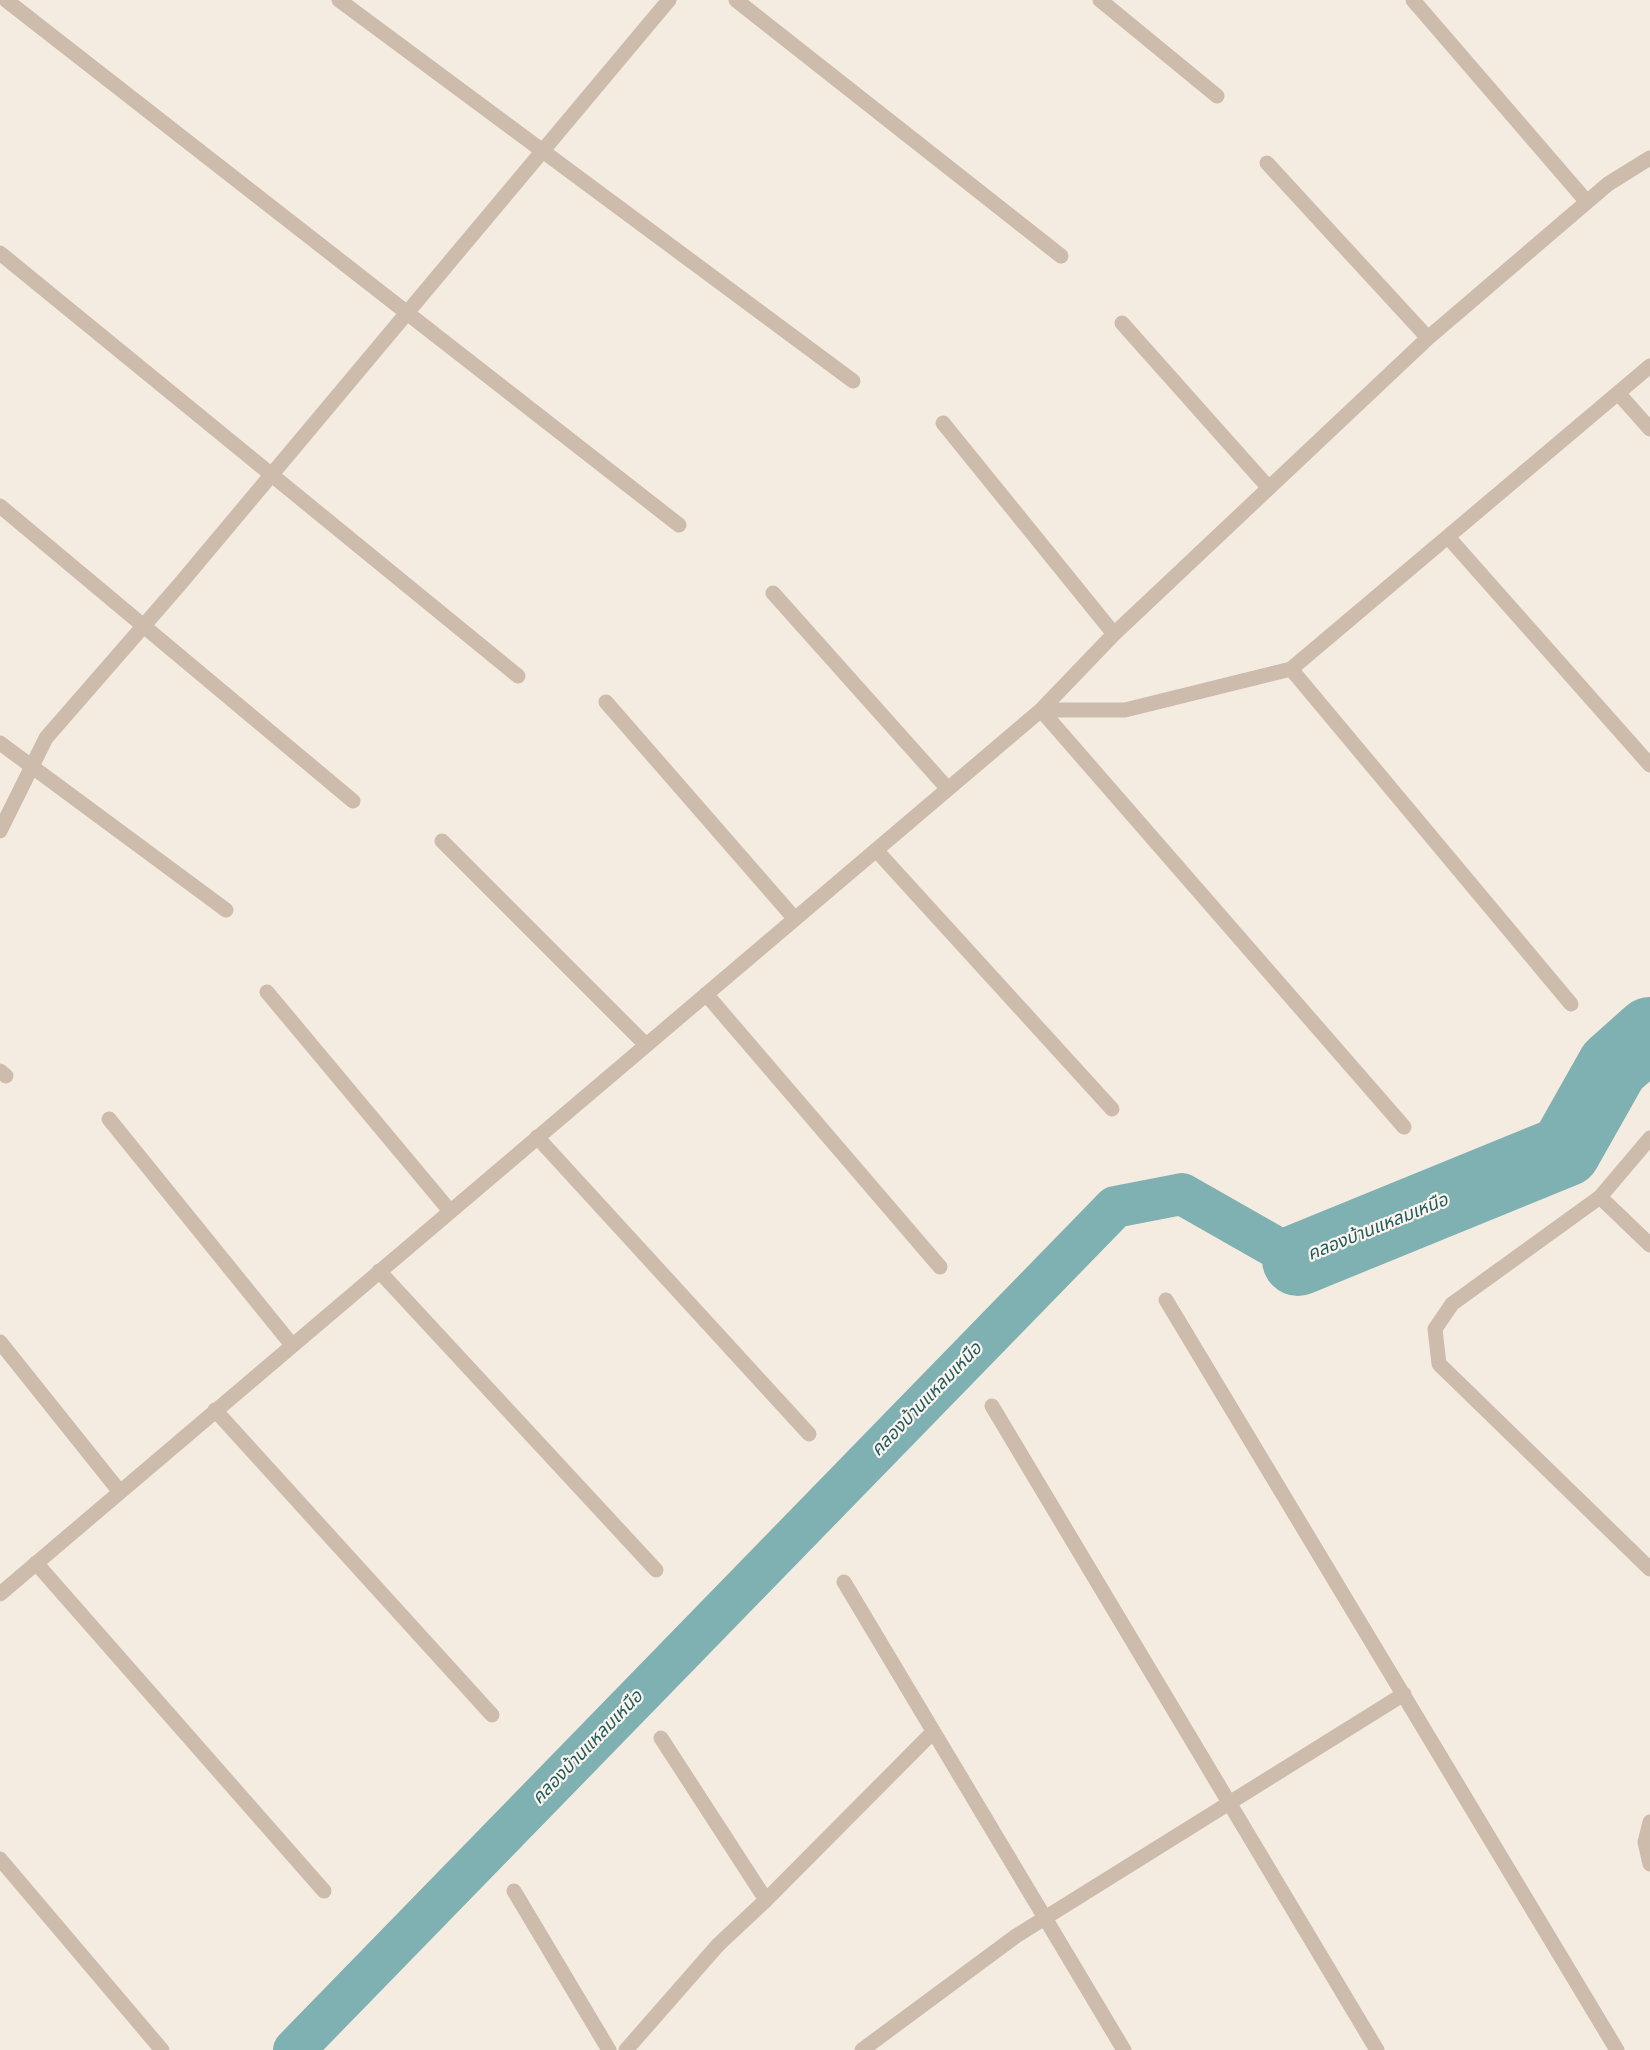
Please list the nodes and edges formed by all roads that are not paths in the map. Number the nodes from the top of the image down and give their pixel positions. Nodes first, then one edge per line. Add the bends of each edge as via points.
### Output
1 (6, 0) edge
2 (339, 0) edge
3 (669, 0) edge
4 (736, 0) edge
5 (1100, 0) edge
6 (1413, 0) edge
7 (1217, 96) dead end
8 (543, 151) junction
9 (1650, 158) edge
10 (1267, 163) dead end
11 (1587, 202) junction
12 (0, 253) edge
13 (1061, 256) dead end
14 (408, 313) junction
15 (1122, 323) dead end
16 (1428, 338) junction
17 (1650, 366) edge
18 (853, 381) dead end
19 (1618, 393) junction
20 (943, 423) dead end
21 (1650, 429) edge
22 (272, 475) junction
23 (1268, 488) junction
24 (0, 506) edge
25 (679, 525) dead end
26 (1448, 537) junction
27 (773, 593) dead end
28 (144, 626) junction
29 (1114, 634) junction
30 (1291, 669) junction
31 (518, 676) dead end
32 (606, 702) dead end
33 (1041, 710) junction
34 (0, 743) edge
35 (1650, 765) edge
36 (32, 767) junction
37 (948, 789) junction
38 (353, 801) dead end
39 (0, 831) edge
40 (442, 841) dead end
41 (876, 850) junction
42 (226, 910) dead end
43 (795, 918) junction
44 (267, 992) dead end
45 (706, 994) junction
46 (1571, 1004) dead end
47 (646, 1045) junction
48 (1112, 1109) dead end
49 (109, 1119) dead end
50 (1404, 1127) dead end
51 (537, 1137) junction
52 (1650, 1138) edge
53 (1600, 1197) junction
54 (450, 1212) junction
55 (1650, 1245) edge
56 (940, 1267) dead end
57 (379, 1271) junction
58 (1166, 1300) dead end
59 (0, 1342) edge
60 (292, 1345) junction
61 (992, 1406) dead end
62 (215, 1410) junction
63 (809, 1434) dead end
64 (120, 1492) junction
65 (36, 1563) junction
66 (1650, 1569) edge
67 (656, 1570) dead end
68 (844, 1582) dead end
69 (0, 1594) edge
70 (1404, 1694) junction
71 (492, 1714) dead end
72 (933, 1732) junction
73 (661, 1738) dead end
74 (1229, 1803) junction
75 (1650, 1822) edge
76 (0, 1859) edge
77 (1650, 1864) edge
78 (324, 1891) dead end
79 (514, 1891) dead end
80 (766, 1900) junction
81 (1044, 1918) junction
82 (162, 2050) edge
83 (609, 2050) edge
84 (626, 2050) edge
85 (864, 2050) edge
86 (1124, 2050) edge
87 (1377, 2050) edge
88 (1617, 2050) edge

1 - 14 street
2 - 8 street
3 - 8 street
4 - 13 street
5 - 7 street
6 - 11 street
8 - 14 street
8 - 18 street
9 - 11 street
10 - 16 street
11 - 16 street
12 - 22 street
14 - 22 street
14 - 25 street
15 - 23 street
16 - 23 street
17 - 19 street
19 - 21 street
19 - 26 street
20 - 29 street
22 - 28 street
22 - 31 street
23 - 29 street
24 - 28 street
26 - 30 street
26 - 35 street
27 - 37 street
28 - 36 street via 46,738
28 - 38 street
29 - 33 street
30 - 33 street via 1125,710
30 - 46 street
32 - 43 street
33 - 37 street
33 - 50 street
34 - 36 street
36 - 39 street
36 - 42 street
37 - 41 street
40 - 47 street
41 - 43 street
41 - 48 street
43 - 45 street
44 - 54 street
45 - 47 street
45 - 56 street
47 - 51 street
49 - 60 street
51 - 54 street
51 - 63 street
52 - 53 street
53 - 55 street
53 - 66 street via 1452,1304 1435,1329 1439,1364
54 - 57 street
57 - 60 street
57 - 67 street
58 - 70 street
59 - 64 street
60 - 62 street
61 - 74 street
62 - 64 street
62 - 71 street
64 - 65 street
65 - 69 street
65 - 78 street
68 - 72 street
70 - 74 street
70 - 88 street
72 - 80 street
72 - 81 street
73 - 80 street
74 - 81 street
74 - 87 street
75 - 77 street via 1645,1842
76 - 82 street
79 - 83 street
80 - 84 street via 718,1945
81 - 85 street
81 - 86 street

